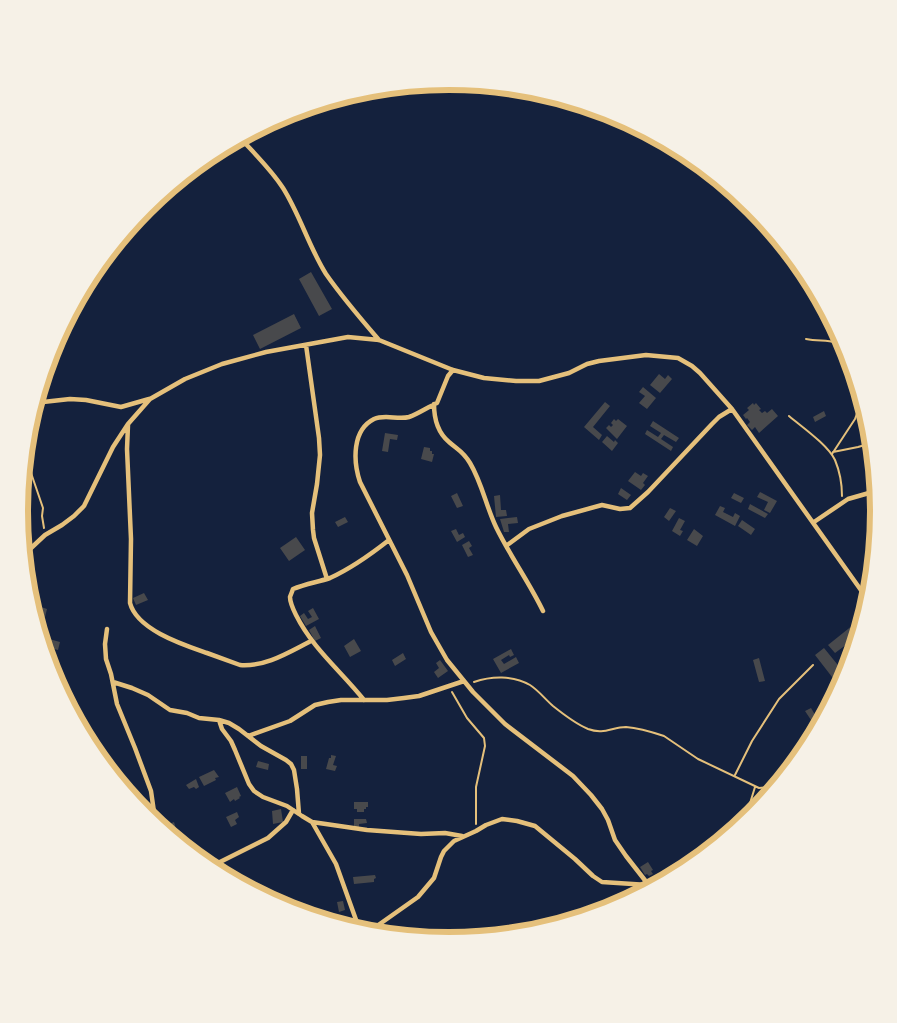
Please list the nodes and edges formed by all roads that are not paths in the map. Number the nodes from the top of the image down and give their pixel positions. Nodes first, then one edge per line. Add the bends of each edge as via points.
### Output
1 (245, 143) edge
2 (379, 340) junction
3 (306, 345) junction
4 (453, 370) junction
5 (150, 399) junction
6 (42, 402) edge
7 (434, 404) junction
8 (732, 409) junction
9 (128, 424) junction
10 (869, 493) edge
11 (814, 522) junction
12 (389, 540) junction
13 (506, 546) junction
14 (29, 550) edge
15 (29, 552) edge
16 (328, 579) junction
17 (34, 582) edge
18 (862, 590) edge
19 (543, 611) dead end
20 (107, 629) dead end
21 (312, 641) junction
22 (113, 682) junction
23 (465, 683) junction
24 (364, 700) junction
25 (219, 720) junction
26 (248, 736) junction
27 (293, 810) junction
28 (154, 812) edge
29 (299, 814) junction
30 (312, 822) junction
31 (462, 836) junction
32 (217, 863) edge
33 (646, 883) edge
34 (640, 886) edge
35 (356, 922) edge
36 (377, 926) edge

1 - 2 street via 282,188 326,272
2 - 3 street via 348,337
2 - 4 street
3 - 5 street via 222,364 185,379
3 - 16 street via 320,446 313,530
4 - 7 street
4 - 8 street via 484,378 539,381 599,361 646,355 678,358 700,373
5 - 6 street via 121,407 70,399
5 - 9 street
7 - 12 street via 409,417 375,419 361,430 358,438 356,471
7 - 13 street via 434,418 442,436 464,453 471,464
8 - 11 street
8 - 13 street via 719,417 630,508 602,505 562,516 530,529
9 - 14 street via 84,506
9 - 21 street via 130,604 136,616 159,633 240,665 262,664
10 - 11 street via 848,499
11 - 18 street
12 - 16 street via 369,556
12 - 23 street via 431,632
13 - 19 street
15 - 17 street
16 - 21 street via 293,589 291,594 291,604
20 - 22 street via 105,653
21 - 24 street
22 - 25 street via 155,698 170,710
22 - 28 street via 117,704 150,791
23 - 24 street via 419,696
23 - 33 street via 505,724 572,776 591,795 608,820 615,840
24 - 26 street via 315,705 290,721
25 - 26 street via 234,725
25 - 27 street via 254,791
26 - 29 street via 291,764
27 - 29 street
27 - 32 street via 286,822 268,838
29 - 30 street
30 - 31 street via 367,830
30 - 35 street via 336,864
31 - 34 street via 502,819 533,825 602,882
31 - 36 street via 446,848 434,878 418,897

